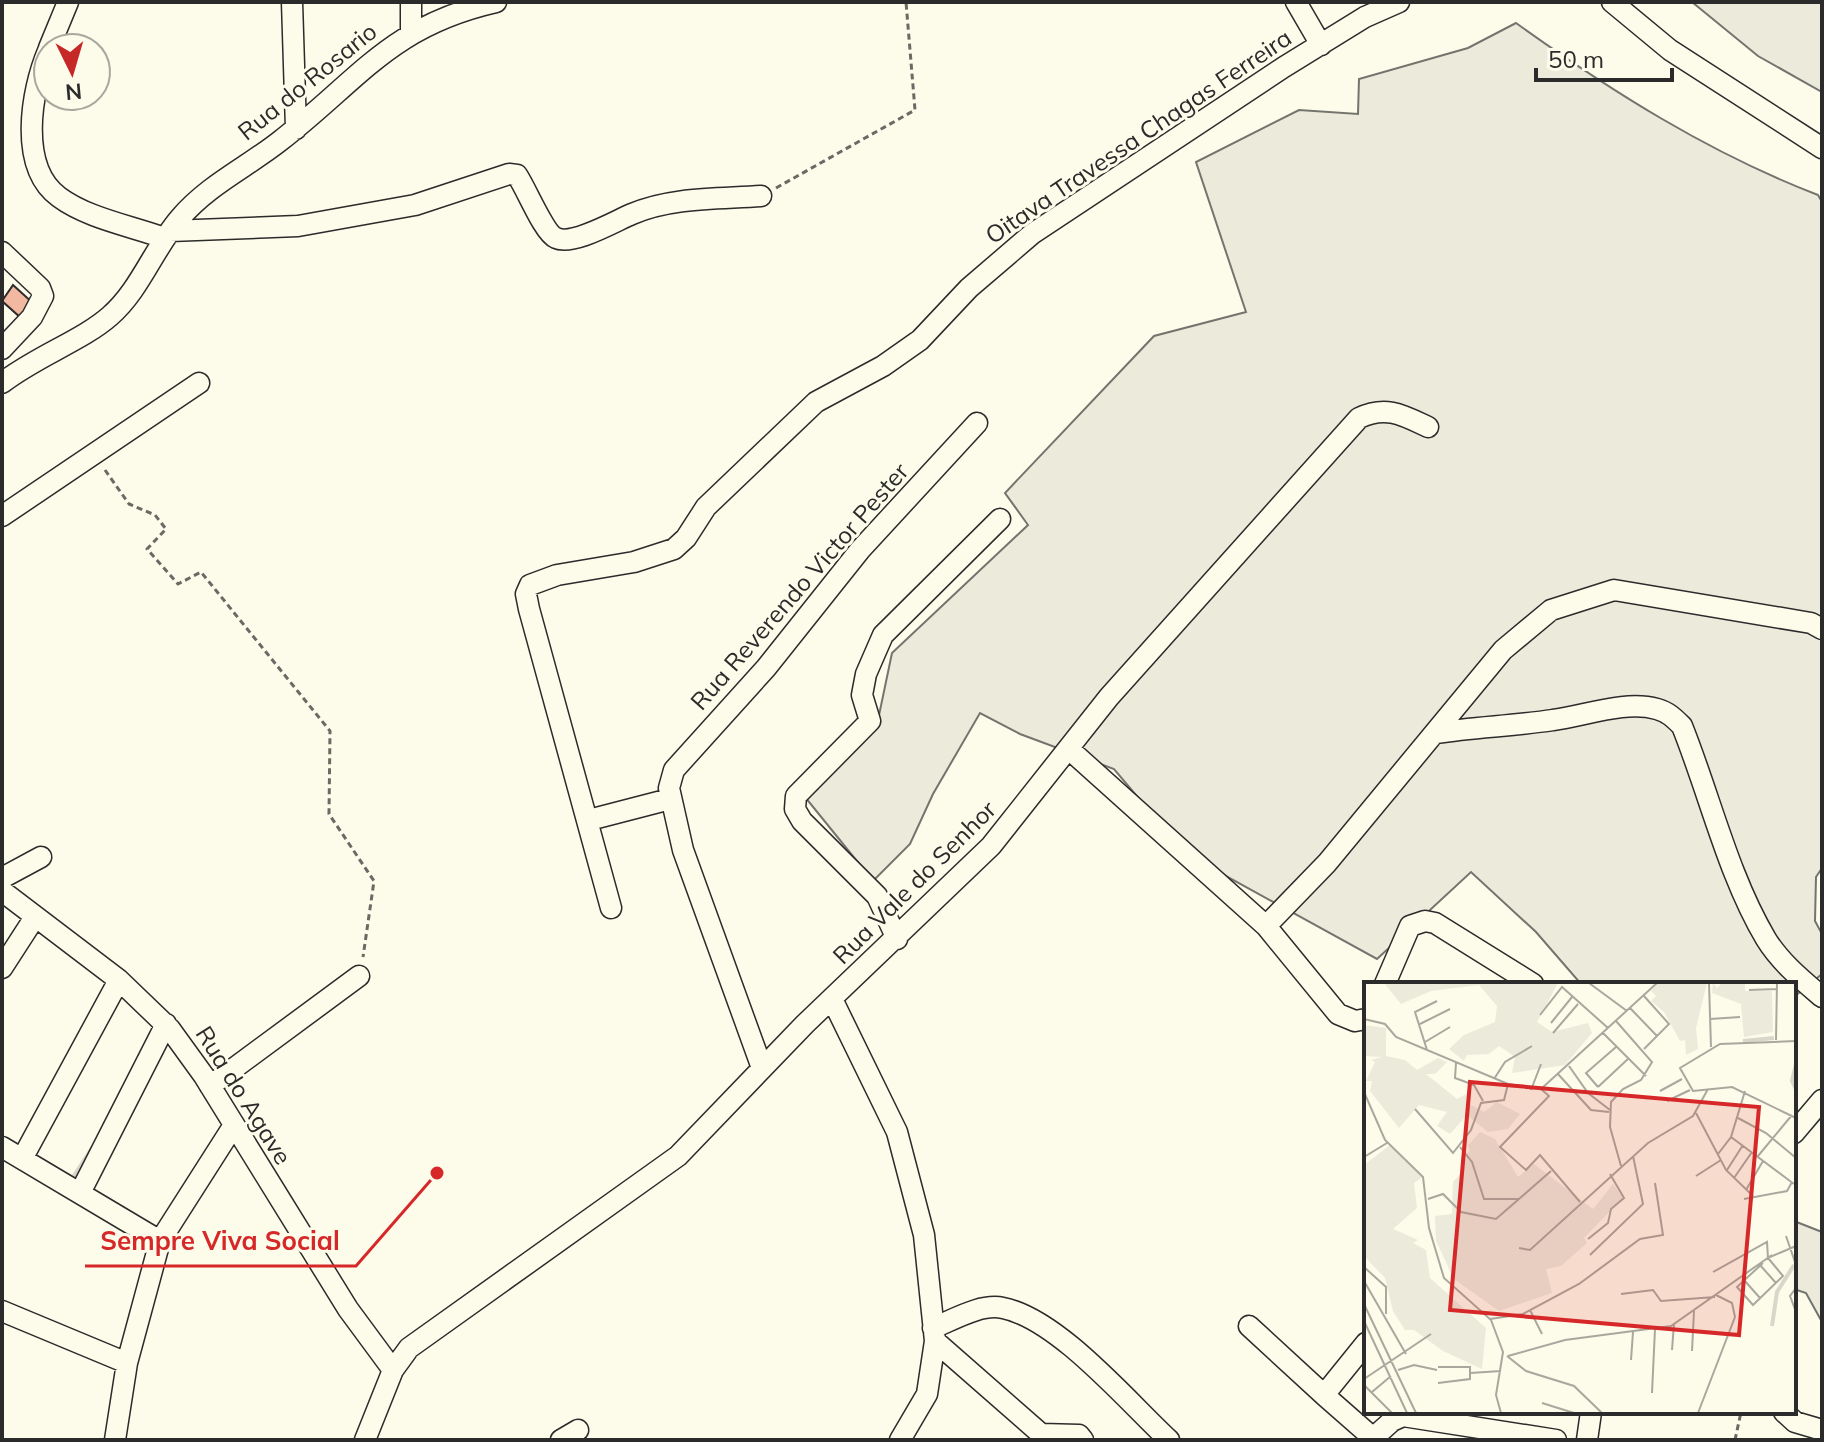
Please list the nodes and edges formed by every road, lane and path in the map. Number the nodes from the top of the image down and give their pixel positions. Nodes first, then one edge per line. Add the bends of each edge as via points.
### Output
1 (68, 2) edge
2 (292, 2) edge
3 (411, 2) edge
4 (496, 2) edge
5 (906, 2) edge
6 (1296, 2) edge
7 (1399, 2) edge
8 (1612, 2) edge
9 (56, 32) edge
10 (411, 33) junction
11 (1321, 45) junction
12 (34, 112) edge
13 (296, 129) junction
14 (1822, 148) edge
15 (761, 196) joint
16 (167, 234) junction
17 (2, 252) edge
18 (2, 349) edge
19 (2, 383) edge
20 (199, 383) dead end
21 (977, 423) dead end
22 (1428, 427) dead end
23 (93, 452) junction
24 (2, 516) edge
25 (1000, 519) dead end
26 (1822, 629) edge
27 (1436, 733) junction
28 (1070, 750) junction
29 (669, 793) junction
30 (589, 820) junction
31 (41, 857) dead end
32 (2, 878) edge
33 (2, 891) edge
34 (611, 908) dead end
35 (35, 917) junction
36 (1266, 926) junction
37 (897, 939) junction
38 (2, 968) edge
39 (359, 976) joint
40 (119, 980) junction
41 (1386, 982) edge
42 (1530, 982) edge
43 (1822, 997) edge
44 (832, 999) junction
45 (1364, 1019) edge
46 (166, 1024) junction
47 (762, 1068) junction
48 (210, 1086) junction
49 (1822, 1100) edge
50 (234, 1125) junction
51 (1796, 1131) edge
52 (2, 1147) edge
53 (22, 1159) junction
54 (80, 1193) junction
55 (160, 1241) junction
56 (2, 1311) edge
57 (1249, 1326) dead end
58 (934, 1334) junction
59 (1364, 1345) edge
60 (127, 1363) junction
61 (393, 1370) junction
62 (1324, 1395) junction
63 (1591, 1414) edge
64 (1741, 1414) edge
65 (1786, 1414) edge
66 (1822, 1430) edge
67 (1437, 1431) edge
68 (1040, 1437) edge
69 (1372, 1439) edge
70 (115, 1440) edge
71 (365, 1440) edge
72 (900, 1440) edge
73 (1083, 1440) edge
74 (1169, 1440) edge
75 (1556, 1440) edge
76 (1587, 1440) edge
77 (1735, 1440) edge

1 - 9 street
2 - 13 street
3 - 10 street
4 - 10 street, Rua do Rosario via 432,21
5 - 15 path via 915,110
6 - 11 street
7 - 11 street, Oitava Travessa Chagas Ferreira
8 - 14 street via 1670,50
10 - 13 street, Rua do Rosario via 363,67
11 - 30 street, Oitava Travessa Chagas Ferreira via 1032,234 969,288 920,340 816,402 716,496 674,549 530,585 529,609
12 - 16 street via 33,144 45,183 59,197
13 - 16 street, Rua do Rosario via 211,187
15 - 16 street via 667,204 564,240 548,231 517,175 509,174 415,205 298,226
16 - 19 street, Rua do Rosario via 125,301 107,319 27,363
17 - 18 street via 43,296 32,317
20 - 23 street
21 - 29 street, Rua Reverendo Victor Pester via 860,550 766,668 674,770
22 - 28 street, Rua Vale do Senhor via 1392,410 1359,418 1109,697
23 - 24 street
23 - 39 path via 129,504 155,515 166,529 147,549 178,584 201,572 330,731 329,814 374,881
25 - 37 street via 883,635 862,695 870,721 796,796 795,809 802,821 877,896
26 - 27 street via 1614,590 1585,597 1528,626
27 - 36 street via 1327,863
27 - 43 street via 1626,707 1670,714 1682,726 1748,904 1768,941
28 - 36 street
28 - 37 street, Rua Vale do Senhor via 991,846
29 - 30 street
29 - 47 street via 683,850
30 - 34 street, Oitava Travessa Chagas Ferreira
31 - 32 street
33 - 35 street, Rua do Agave
35 - 38 street
35 - 40 street, Rua do Agave
36 - 45 street via 1338,1014
37 - 44 street, Rua Vale do Senhor
39 - 48 street
40 - 46 street, Rua do Agave
40 - 53 street
41 - 42 street via 1410,926 1425,921
44 - 47 street, Rua Vale do Senhor
44 - 58 street via 885,1103 904,1154 924,1235
46 - 48 street, Rua do Agave
46 - 54 street
47 - 61 street, Rua Vale do Senhor via 678,1156 418,1339
48 - 50 street, Rua do Agave
49 - 51 street
50 - 55 street
50 - 61 street, Rua do Agave via 341,1298
52 - 53 street
53 - 54 street
54 - 55 street
55 - 60 street
56 - 60 street
57 - 62 street
58 - 68 street
58 - 72 street via 927,1394
58 - 74 street via 980,1309 1002,1307 1051,1328
59 - 62 street
60 - 70 street
61 - 71 street, Rua Vale do Senhor
62 - 69 street
63 - 76 street
64 - 77 path
65 - 66 street
67 - 69 street via 1403,1416
67 - 75 street
68 - 73 street via 1079,1435

